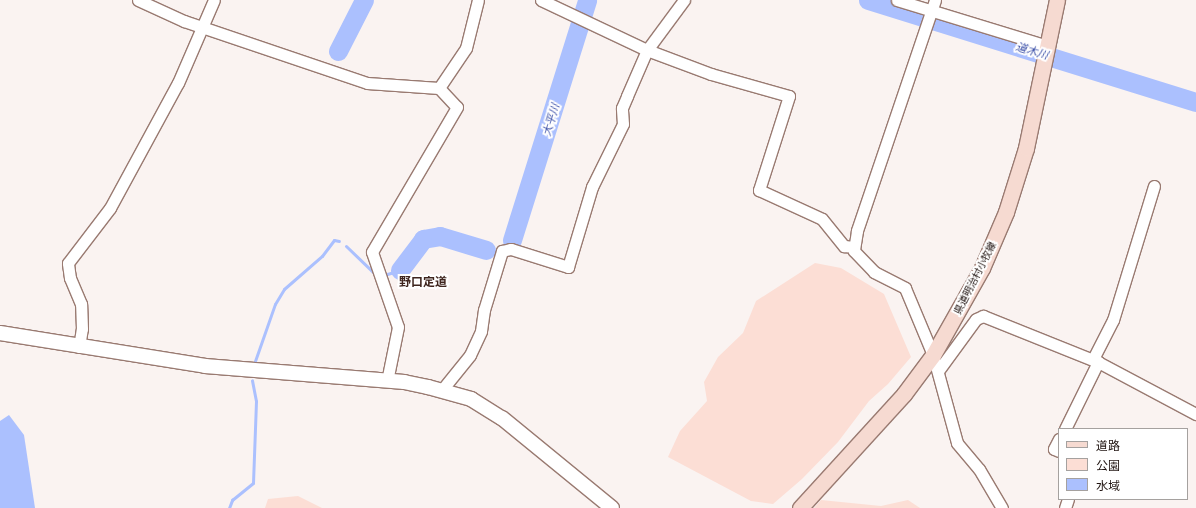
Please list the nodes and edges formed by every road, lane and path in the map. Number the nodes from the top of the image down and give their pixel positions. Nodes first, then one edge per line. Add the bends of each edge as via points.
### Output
1 (138, 0) edge
2 (214, 0) edge
3 (478, 0) edge
4 (541, 0) edge
5 (684, 0) edge
6 (897, 0) edge
7 (1057, 0) edge
8 (931, 12) edge
9 (202, 26) junction
10 (1047, 46) junction
11 (647, 50) junction
12 (439, 88) junction
13 (1154, 186) dead end
14 (854, 246) junction
15 (0, 333) edge
16 (79, 346) junction
17 (933, 355) junction
18 (1096, 360) junction
19 (938, 371) junction
20 (387, 381) junction
21 (441, 390) junction
22 (1196, 414) edge
23 (1065, 428) edge
24 (1058, 441) edge
25 (1058, 451) edge
26 (612, 508) edge
27 (800, 508) edge
28 (1002, 508) edge

1 - 9 street
2 - 9 street
3 - 12 street via 466,48
4 - 11 street
5 - 11 street
6 - 8 street
7 - 10 main road, 県道明治村小牧線
8 - 10 street
8 - 14 street
9 - 12 street via 367,83
9 - 16 street via 178,82 110,208 68,263 70,278 81,304 82,329
10 - 17 main road, 県道明治村小牧線 via 1026,148 1006,212 969,292
11 - 14 street via 711,74 789,96 760,190 822,219 844,246
11 - 21 street via 622,108 623,124 592,187 568,267 511,249 502,251 484,310 481,331 470,355
12 - 20 street via 457,108 372,252 398,327
13 - 18 street via 1113,320
14 - 17 street via 859,259 874,272 905,288
15 - 16 street
16 - 20 street via 205,366
17 - 19 street
17 - 27 main road, 県道明治村小牧線 via 888,413
18 - 19 street via 983,316 976,319
18 - 22 street
18 - 23 street
19 - 28 street via 957,442 979,469
20 - 21 street
21 - 26 street via 470,399 502,418
24 - 25 street via 1054,449

